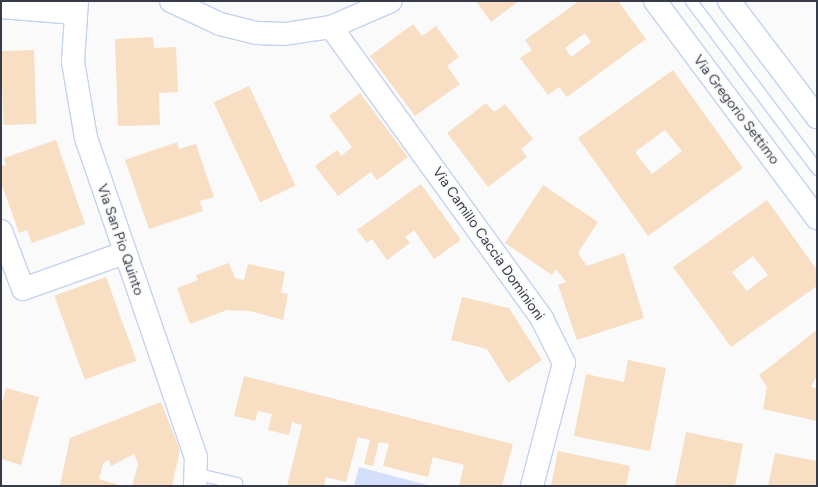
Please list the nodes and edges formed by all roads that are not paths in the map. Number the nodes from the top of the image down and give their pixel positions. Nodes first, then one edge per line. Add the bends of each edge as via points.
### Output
1 (171, 1) edge
2 (391, 1) edge
3 (654, 1) edge
4 (692, 1) edge
5 (729, 1) edge
6 (1, 7) edge
7 (76, 7) edge
8 (331, 27) junction
9 (817, 117) edge
10 (817, 170) edge
11 (817, 218) edge
12 (1, 231) edge
13 (124, 253) junction
14 (196, 480) edge
15 (235, 486) edge
16 (532, 486) edge

1 - 8 street via 220,24 256,33 285,34
2 - 8 street
3 - 11 street, Via Gregorio Settimo
4 - 10 lane, Via Gregorio Settimo
5 - 9 street
6 - 7 street
7 - 13 street, Via San Pio Quinto via 73,55 79,104 92,159
8 - 16 street, Via Camillo Caccia Dominioni via 542,319 564,363
12 - 13 street via 23,289
13 - 14 street, Via San Pio Quinto via 196,456
14 - 15 lane via 236,483

